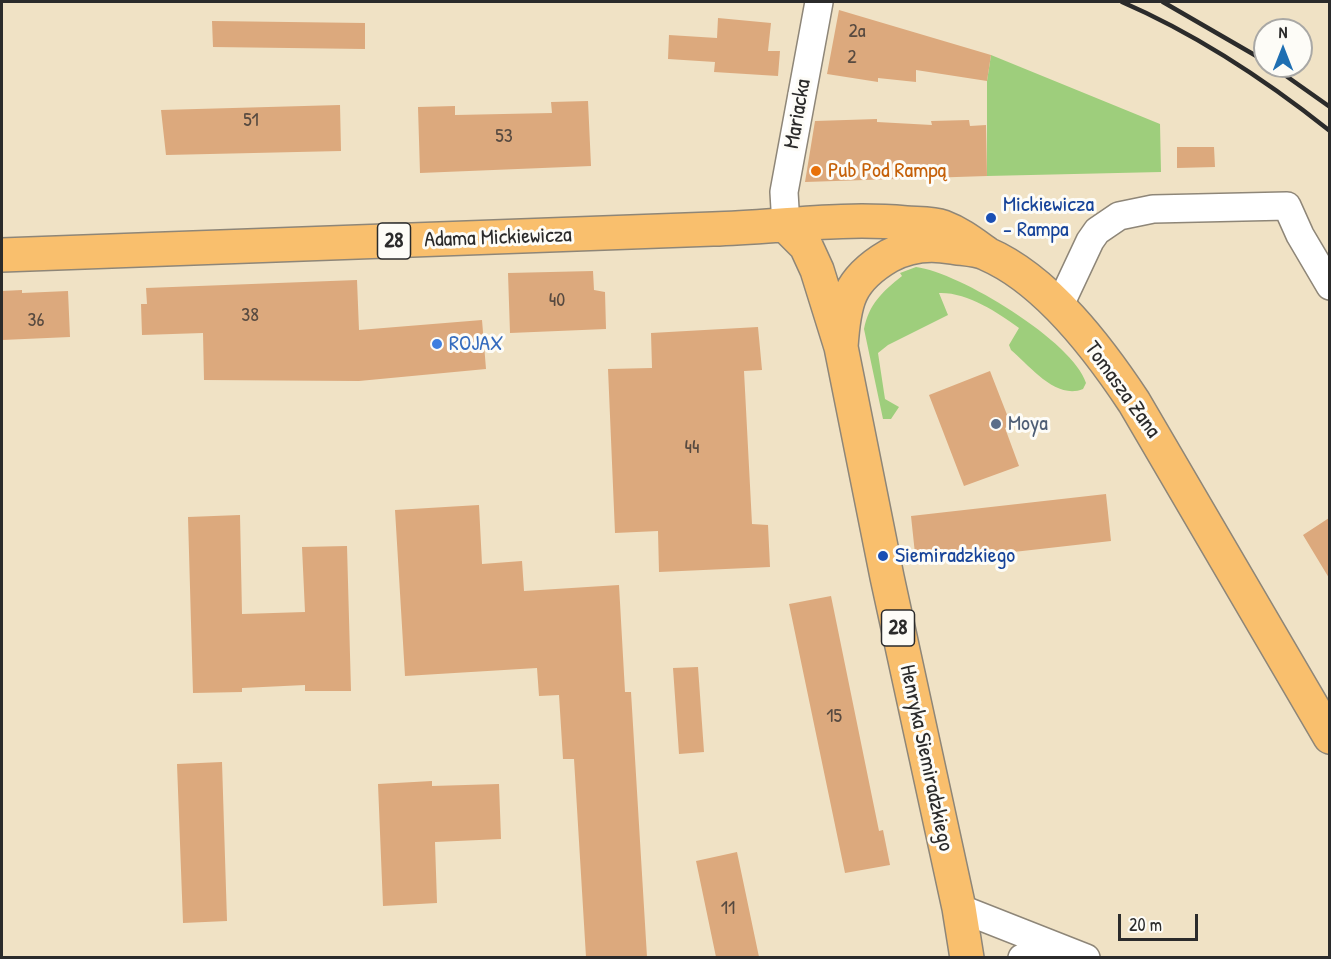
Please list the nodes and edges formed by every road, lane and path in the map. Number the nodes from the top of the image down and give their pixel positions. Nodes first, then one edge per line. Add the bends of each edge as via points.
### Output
1 (819, 2) edge
2 (786, 226) junction
3 (986, 253) junction
4 (2, 255) edge
5 (1329, 286) edge
6 (1059, 307) junction
7 (841, 347) junction
8 (1329, 737) edge
9 (959, 908) junction
10 (1060, 948) junction
11 (967, 957) edge
12 (1022, 957) edge
13 (1086, 957) edge

1 - 2 street, Mariacka via 784,192
2 - 3 main road, Adama Mickiewicza / 28 via 814,220 941,226
2 - 4 main road, Adama Mickiewicza / 28
2 - 7 main road via 806,246 817,270
3 - 6 main road, Tomasza Zana / 28
3 - 7 main road, Tomasza Zana / 28 via 930,244 900,250 878,263 862,275 850,293
5 - 6 street via 1287,206 1153,209 1119,216 1097,231
6 - 8 main road, Tomasza Zana / 28 via 1111,367 1140,411
7 - 9 main road, Henryka Siemiradzkiego / 28
9 - 10 street
9 - 11 main road, Henryka Siemiradzkiego / 28
10 - 12 street via 1042,949
10 - 13 street

